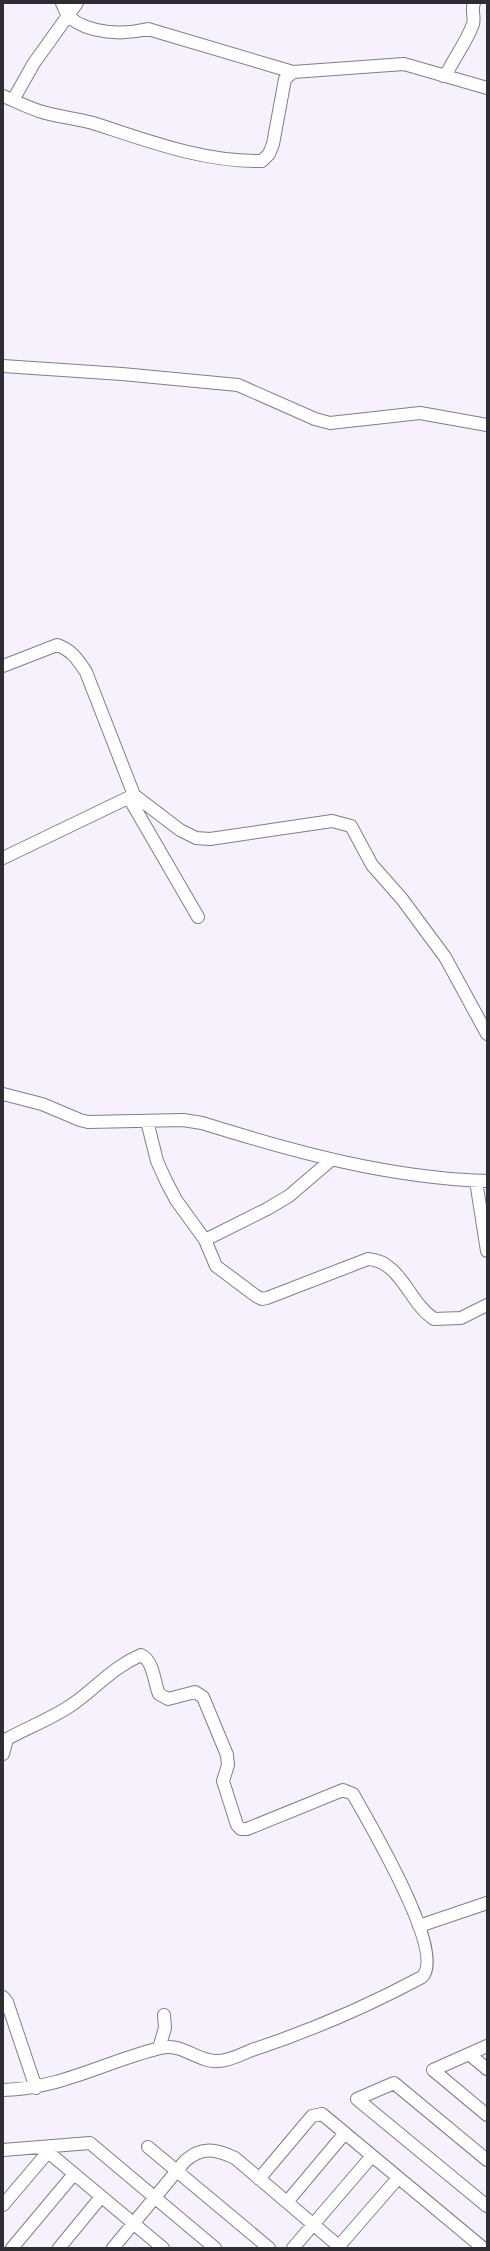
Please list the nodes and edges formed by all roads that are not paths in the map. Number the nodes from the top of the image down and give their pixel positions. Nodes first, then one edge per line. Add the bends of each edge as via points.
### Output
1 (62, 3) edge
2 (77, 3) edge
3 (474, 3) edge
4 (68, 16) junction
5 (293, 72) junction
6 (443, 76) junction
7 (487, 88) edge
8 (8, 98) edge
9 (3, 366) edge
10 (487, 425) edge
11 (3, 666) edge
12 (131, 797) junction
13 (3, 858) edge
14 (198, 917) dead end
15 (487, 1034) edge
16 (3, 1094) edge
17 (148, 1121) junction
18 (331, 1160) junction
19 (482, 1181) edge
20 (205, 1240) junction
21 (487, 1251) edge
22 (487, 1305) edge
23 (3, 1754) edge
24 (487, 1903) edge
25 (419, 1926) junction
26 (3, 1997) edge
27 (164, 2015) dead end
28 (487, 2046) edge
29 (159, 2048) junction
30 (469, 2054) junction
31 (487, 2069) edge
32 (36, 2088) junction
33 (3, 2090) edge
34 (487, 2115) edge
35 (345, 2133) junction
36 (148, 2146) dead end
37 (3, 2150) edge
38 (372, 2156) junction
39 (487, 2160) edge
40 (177, 2171) junction
41 (74, 2174) junction
42 (398, 2178) junction
43 (259, 2179) junction
44 (101, 2197) junction
45 (155, 2198) junction
46 (287, 2202) junction
47 (3, 2205) edge
48 (487, 2206) edge
49 (134, 2224) junction
50 (313, 2225) junction
51 (340, 2247) edge
52 (12, 2248) edge
53 (59, 2248) edge
54 (113, 2248) edge
55 (163, 2248) edge
56 (215, 2248) edge
57 (269, 2248) edge
58 (293, 2248) edge
59 (482, 2248) edge

1 - 4 street
2 - 4 street
3 - 6 street via 474,22
4 - 5 street via 86,27 105,31 131,33 148,29
4 - 8 street
5 - 6 street via 404,64
5 - 8 street via 285,79 273,144 269,154 262,161 205,157 140,140 91,123 40,111
6 - 7 street
9 - 10 street via 238,385 315,419 330,423 420,413
11 - 12 street via 57,645 76,657 86,672
12 - 13 street
12 - 14 street
12 - 15 street via 196,838 210,839 332,821 351,826 372,865 402,899 441,952
16 - 17 street via 42,1104 80,1120
17 - 18 street via 183,1120 202,1123
17 - 20 street via 157,1161 166,1181 176,1200
18 - 19 street via 393,1172
18 - 20 street via 289,1196
19 - 21 street
20 - 22 street via 220,1270 262,1299 368,1259 386,1264 399,1277 418,1307 434,1319 460,1318
23 - 25 street via 7,1739 66,1708 110,1672 130,1659 142,1655 153,1672 159,1694 168,1699 195,1692 203,1697 227,1755 228,1765 223,1781 237,1826 247,1829 343,1790 353,1794 407,1892
24 - 25 street
25 - 29 street via 426,1959 426,1973 388,1995 283,2040 219,2061 209,2060 180,2048
26 - 32 street via 7,2002
27 - 29 street via 165,2028
28 - 30 street
29 - 32 street
30 - 31 street
30 - 34 street via 433,2070
32 - 33 street
35 - 38 street
35 - 43 street via 322,2114 312,2116
35 - 46 street
36 - 40 street
37 - 45 street via 90,2143
38 - 42 street
38 - 50 street
39 - 48 street via 394,2083 358,2098
40 - 43 street via 195,2153 208,2150 222,2152 235,2158
40 - 45 street
40 - 57 street
41 - 44 street
41 - 47 street via 48,2152
41 - 52 street
42 - 51 street
42 - 59 street
43 - 46 street
44 - 49 street
44 - 53 street
45 - 49 street
45 - 56 street
46 - 50 street
49 - 54 street
49 - 55 street
50 - 51 street
50 - 58 street

